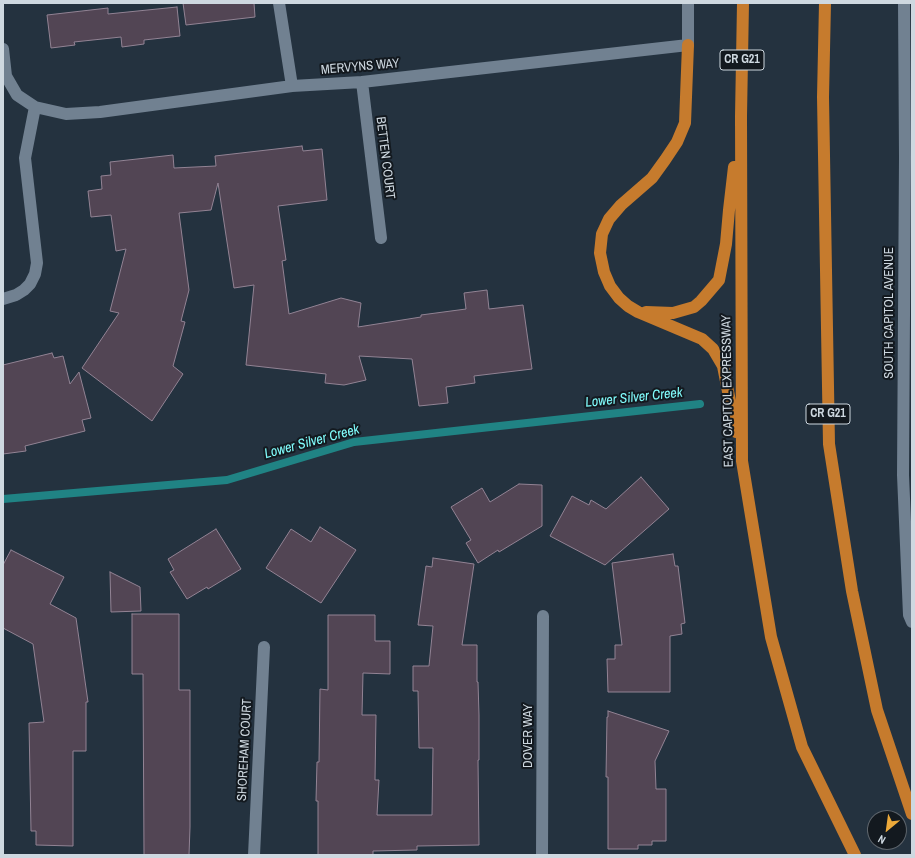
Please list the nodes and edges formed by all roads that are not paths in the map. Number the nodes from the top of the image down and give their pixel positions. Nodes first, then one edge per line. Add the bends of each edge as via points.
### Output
1 (279, 3) edge
2 (688, 3) edge
3 (743, 3) edge
4 (825, 3) edge
5 (904, 3) edge
6 (688, 45) junction
7 (3, 49) edge
8 (362, 82) junction
9 (292, 86) junction
10 (35, 107) junction
11 (741, 116) junction
12 (909, 157) edge
13 (381, 238) dead end
14 (3, 299) edge
15 (638, 312) junction
16 (908, 406) edge
17 (742, 461) junction
18 (543, 616) dead end
19 (912, 622) edge
20 (264, 647) dead end
21 (912, 814) edge
22 (254, 855) edge
23 (542, 855) edge
24 (855, 855) edge

1 - 9 street
2 - 6 street
3 - 11 highway, EAST CAPITOL EXPRESSWAY / CR G21
4 - 21 highway, CR G21 via 823,97 829,444 852,591 877,710
5 - 12 street, SOUTH CAPITOL AVENUE
6 - 8 street, MERVYNS WAY
6 - 15 highway via 685,123 677,142 652,178 614,212 602,234 600,253 610,286 619,298
7 - 10 street via 6,76 17,95
8 - 9 street, MERVYNS WAY
8 - 13 street, BETTEN COURT
9 - 10 street, MERVYNS WAY via 100,112 66,114
10 - 14 street via 25,158 37,263 30,284 16,296
11 - 15 highway via 726,244 719,280 694,307 673,313
11 - 17 highway, EAST CAPITOL EXPRESSWAY / CR G21
12 - 16 street, SOUTH CAPITOL AVENUE
15 - 17 highway via 702,339 713,349 723,366
16 - 19 street, SOUTH CAPITOL AVENUE via 903,483 909,615
17 - 24 highway, EAST CAPITOL EXPRESSWAY / CR G21 via 770,638 799,740
18 - 23 street, DOVER WAY
20 - 22 street, SHOREHAM COURT

